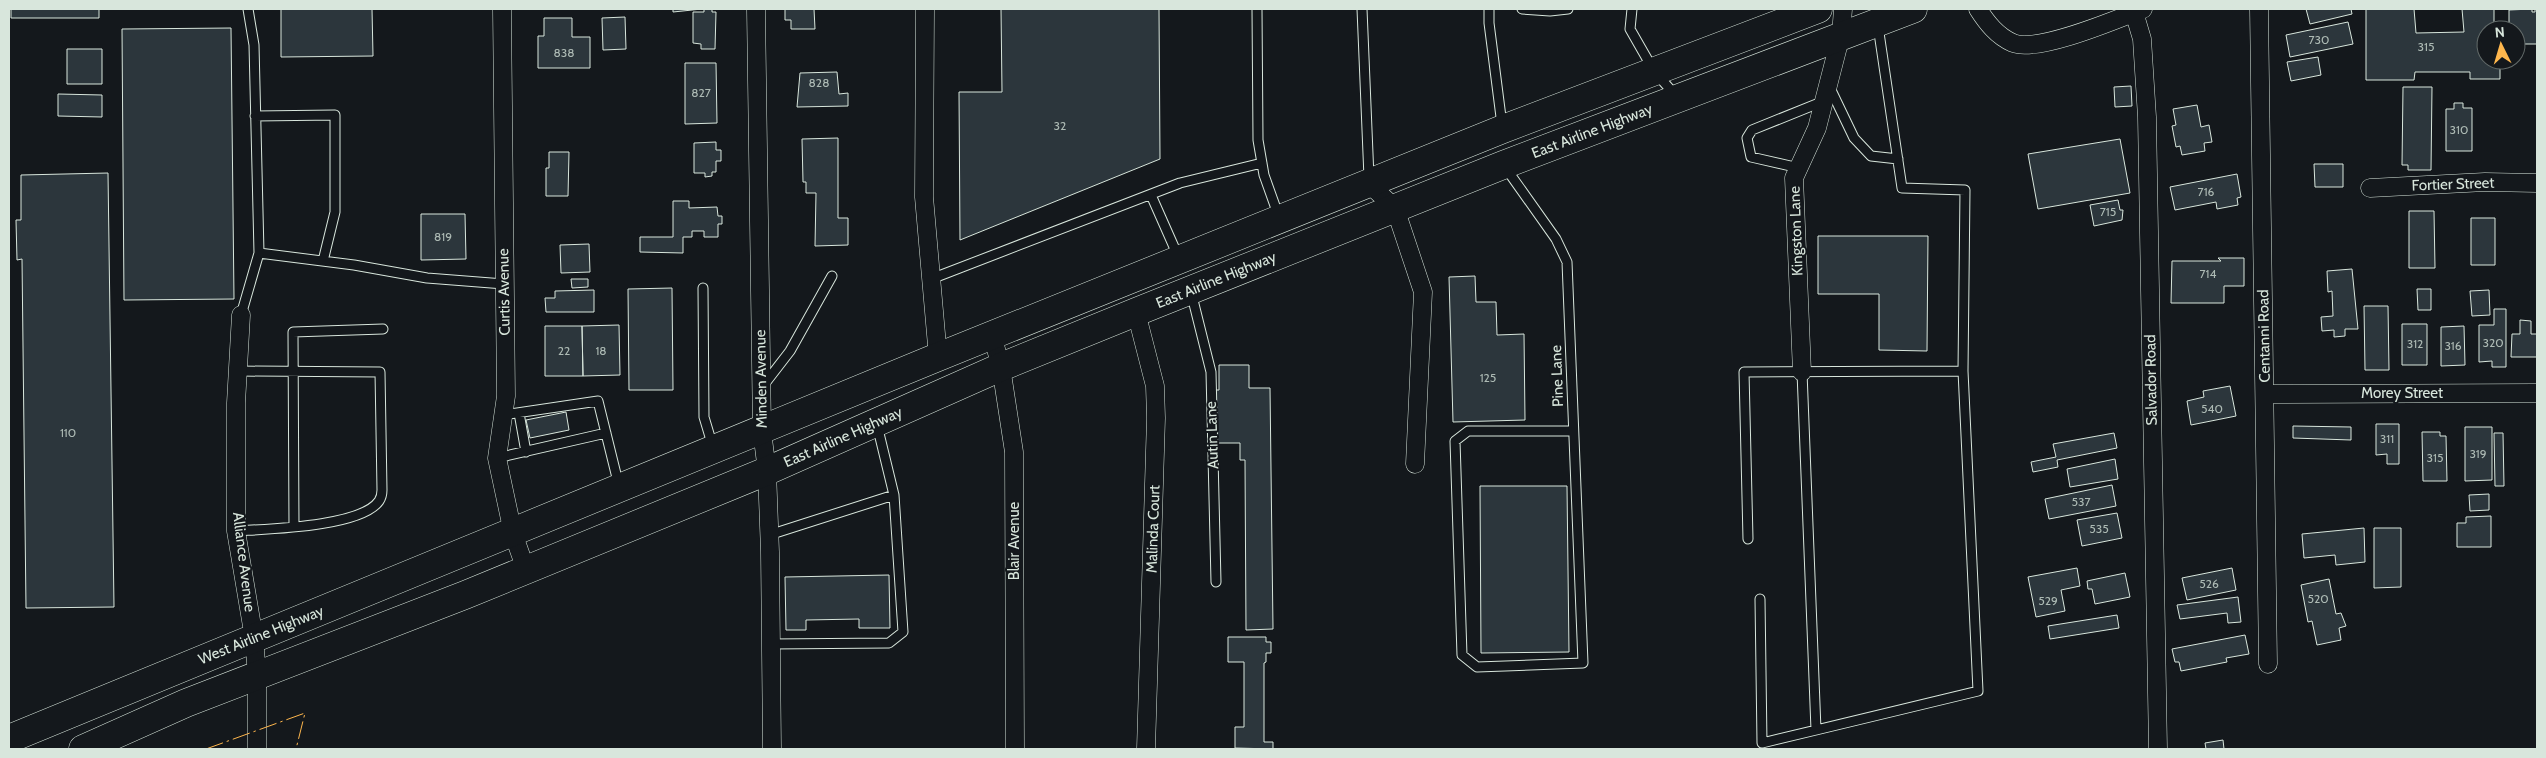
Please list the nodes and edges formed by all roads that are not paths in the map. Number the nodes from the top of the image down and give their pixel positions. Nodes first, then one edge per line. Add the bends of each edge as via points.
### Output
1 (248, 9) edge
2 (502, 9) edge
3 (756, 9) edge
4 (925, 9) edge
5 (1257, 9) edge
6 (1362, 9) edge
7 (1490, 9) edge
8 (1522, 9) edge
9 (1568, 9) edge
10 (1632, 9) edge
11 (1818, 9) edge
12 (1843, 9) edge
13 (1913, 9) edge
14 (1978, 9) edge
15 (2259, 9) edge
16 (2138, 11) edge
17 (1877, 22) junction
18 (1841, 35) junction
19 (1654, 71) junction
20 (1826, 92) junction
21 (1679, 99) junction
22 (255, 116) junction
23 (1502, 129) junction
24 (1898, 159) junction
25 (1262, 163) junction
26 (1504, 165) junction
27 (1799, 168) junction
28 (2537, 183) edge
29 (1369, 184) junction
30 (2370, 188) dead end
31 (1151, 194) junction
32 (1395, 208) junction
33 (1280, 220) junction
34 (259, 253) junction
35 (1180, 260) junction
36 (324, 261) junction
37 (832, 276) dead end
38 (931, 279) junction
39 (504, 284) junction
40 (703, 288) dead end
41 (1191, 290) junction
42 (1136, 312) junction
43 (241, 315) joint
44 (383, 330) dead end
45 (992, 335) junction
46 (938, 357) junction
47 (1001, 367) junction
48 (238, 371) junction
49 (1963, 371) junction
50 (293, 372) junction
51 (1802, 372) junction
52 (761, 388) junction
53 (2537, 392) edge
54 (2266, 394) junction
55 (511, 414) junction
56 (876, 422) junction
57 (762, 430) junction
58 (1573, 431) junction
59 (606, 433) junction
60 (714, 450) junction
61 (526, 452) junction
62 (497, 458) junction
63 (1415, 464) dead end
64 (767, 470) junction
65 (620, 489) junction
66 (894, 495) junction
67 (294, 527) junction
68 (236, 531) junction
69 (513, 533) junction
70 (769, 535) junction
71 (1748, 540) dead end
72 (526, 570) junction
73 (1216, 582) dead end
74 (1760, 599) dead end
75 (254, 638) junction
76 (771, 644) junction
77 (2268, 664) dead end
78 (258, 675) junction
79 (1816, 730) junction
80 (9, 739) edge
81 (83, 749) edge
82 (257, 749) edge
83 (772, 749) edge
84 (1015, 749) edge
85 (1146, 749) edge
86 (2158, 749) edge

1 - 22 lane via 254,44
2 - 39 street, Curtis Avenue
3 - 52 street, Minden Avenue
4 - 38 street via 924,197
5 - 25 lane via 1258,140
6 - 29 lane
7 - 23 lane
8 - 9 lane via 1550,12
10 - 19 lane via 1630,29
11 - 19 highway
12 - 18 street, Kingston Lane
13 - 17 highway, East Airline Highway
14 - 16 street via 1989,27 2014,43 2036,44
15 - 54 street, Centanni Road
16 - 86 street, Salvador Road via 2147,117
17 - 18 highway, East Airline Highway
17 - 24 lane
18 - 20 street, Kingston Lane
18 - 21 highway, East Airline Highway
19 - 21 lane
19 - 23 highway
20 - 24 lane via 1854,138 1871,156
20 - 27 street, Kingston Lane via 1817,128
20 - 27 lane via 1752,130 1748,138 1751,157
21 - 26 highway, East Airline Highway
22 - 34 lane
22 - 36 lane via 335,115 335,212
23 - 29 highway
24 - 49 lane via 1902,188 1965,190
25 - 31 lane via 1197,178
25 - 33 lane
26 - 32 highway, East Airline Highway
26 - 58 lane, Pine Lane via 1556,238 1567,262
27 - 51 street, Kingston Lane via 1794,178
28 - 30 street, Fortier Street via 2485,182
29 - 32 street
29 - 33 highway
31 - 35 lane
31 - 38 lane
32 - 41 highway, East Airline Highway
32 - 63 street via 1423,292
33 - 35 highway
34 - 36 lane
34 - 43 lane
35 - 45 highway
36 - 39 lane via 427,278
37 - 52 lane via 790,351
38 - 46 street
39 - 55 street, Curtis Avenue via 506,396
40 - 60 lane via 704,418
41 - 42 highway, East Airline Highway
41 - 73 lane, Autin Lane via 1210,372
42 - 47 highway, East Airline Highway
42 - 85 street, Malinda Court via 1155,386 1156,418
43 - 48 street, Alliance Avenue
44 - 50 lane via 293,332
45 - 46 highway
45 - 47 street, Blair Avenue
46 - 57 highway
47 - 56 highway, East Airline Highway
47 - 84 street, Blair Avenue via 1014,452
48 - 50 lane
48 - 68 street, Alliance Avenue
49 - 51 lane
49 - 79 lane via 1978,691
50 - 67 lane
50 - 67 lane via 380,372 382,490 380,500 362,513
51 - 71 lane via 1744,372
51 - 79 lane
52 - 57 street, Minden Avenue
53 - 54 street, Morey Street
54 - 77 street, Centanni Road
55 - 59 lane via 598,400
55 - 61 lane
55 - 62 street, Curtis Avenue
56 - 64 highway, East Airline Highway
56 - 66 lane
57 - 60 highway
57 - 64 street, Minden Avenue
58 - 58 lane, Pine Lane via 1583,663 1477,667 1462,655 1456,441 1468,431
59 - 61 lane
59 - 65 lane
60 - 65 highway
61 - 62 lane
62 - 69 street, Curtis Avenue
64 - 70 street, Minden Avenue
64 - 72 highway, East Airline Highway
65 - 69 highway
66 - 70 lane
66 - 76 lane via 903,632 889,643
67 - 68 lane
68 - 75 street, Alliance Avenue
69 - 72 street, Curtis Avenue
69 - 75 highway, West Airline Highway
70 - 76 street, Minden Avenue
72 - 78 highway
74 - 79 lane via 1762,743
75 - 78 street, Alliance Avenue
75 - 80 highway, West Airline Highway
76 - 83 street, Minden Avenue
78 - 81 highway
78 - 82 street, Alliance Avenue

